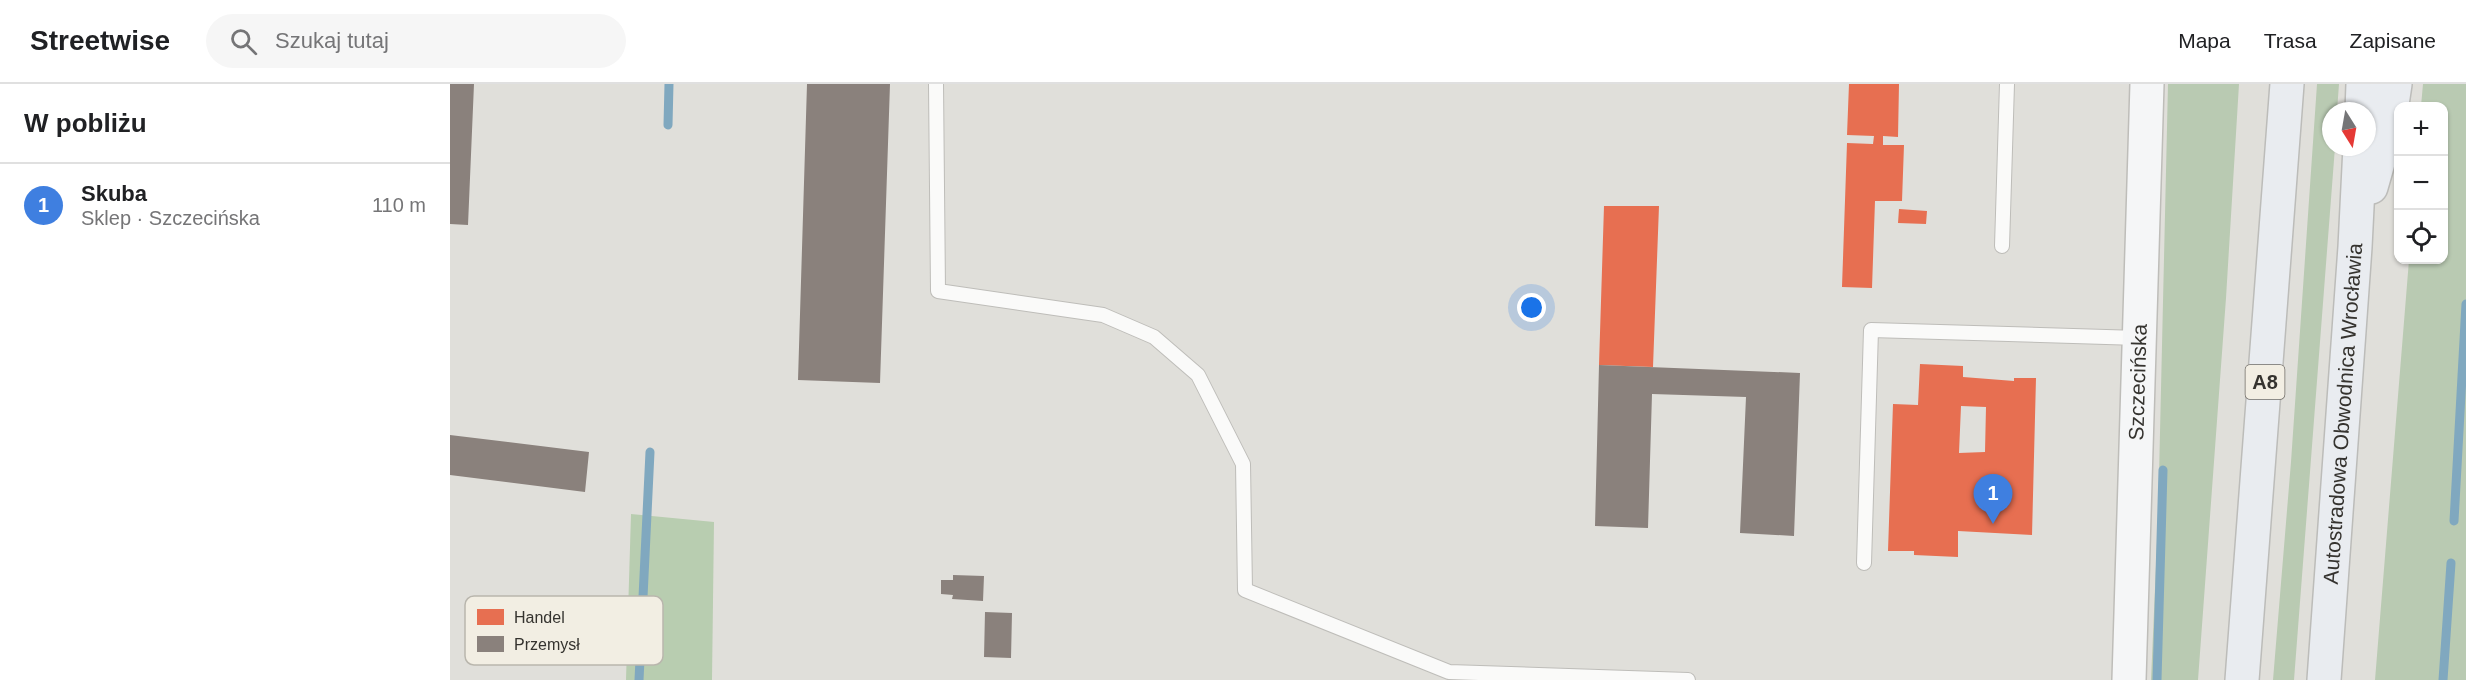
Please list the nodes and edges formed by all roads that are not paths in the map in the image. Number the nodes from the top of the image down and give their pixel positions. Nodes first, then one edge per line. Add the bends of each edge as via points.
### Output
1 (936, 84) edge
2 (2007, 84) edge
3 (2147, 84) edge
4 (2287, 84) edge
5 (2363, 84) edge
6 (2395, 84) edge
7 (2362, 102) edge
8 (2360, 156) edge
9 (2002, 246) dead end
10 (2355, 247) junction
11 (2139, 338) junction
12 (1864, 563) dead end
13 (1688, 680) edge
14 (2128, 680) edge
15 (2242, 680) edge
16 (2324, 680) edge

1 - 13 lane via 938,291 1103,315 1154,337 1198,375 1243,464 1245,590 1449,672
2 - 9 lane
3 - 11 street, Szczecińska
4 - 15 highway, A8
5 - 7 highway
6 - 10 highway via 2389,124
8 - 10 highway, Autostradowa Obwodnica Wrocławia
10 - 16 highway, Autostradowa Obwodnica Wrocławia
11 - 12 lane via 1871,330
11 - 14 street, Szczecińska

